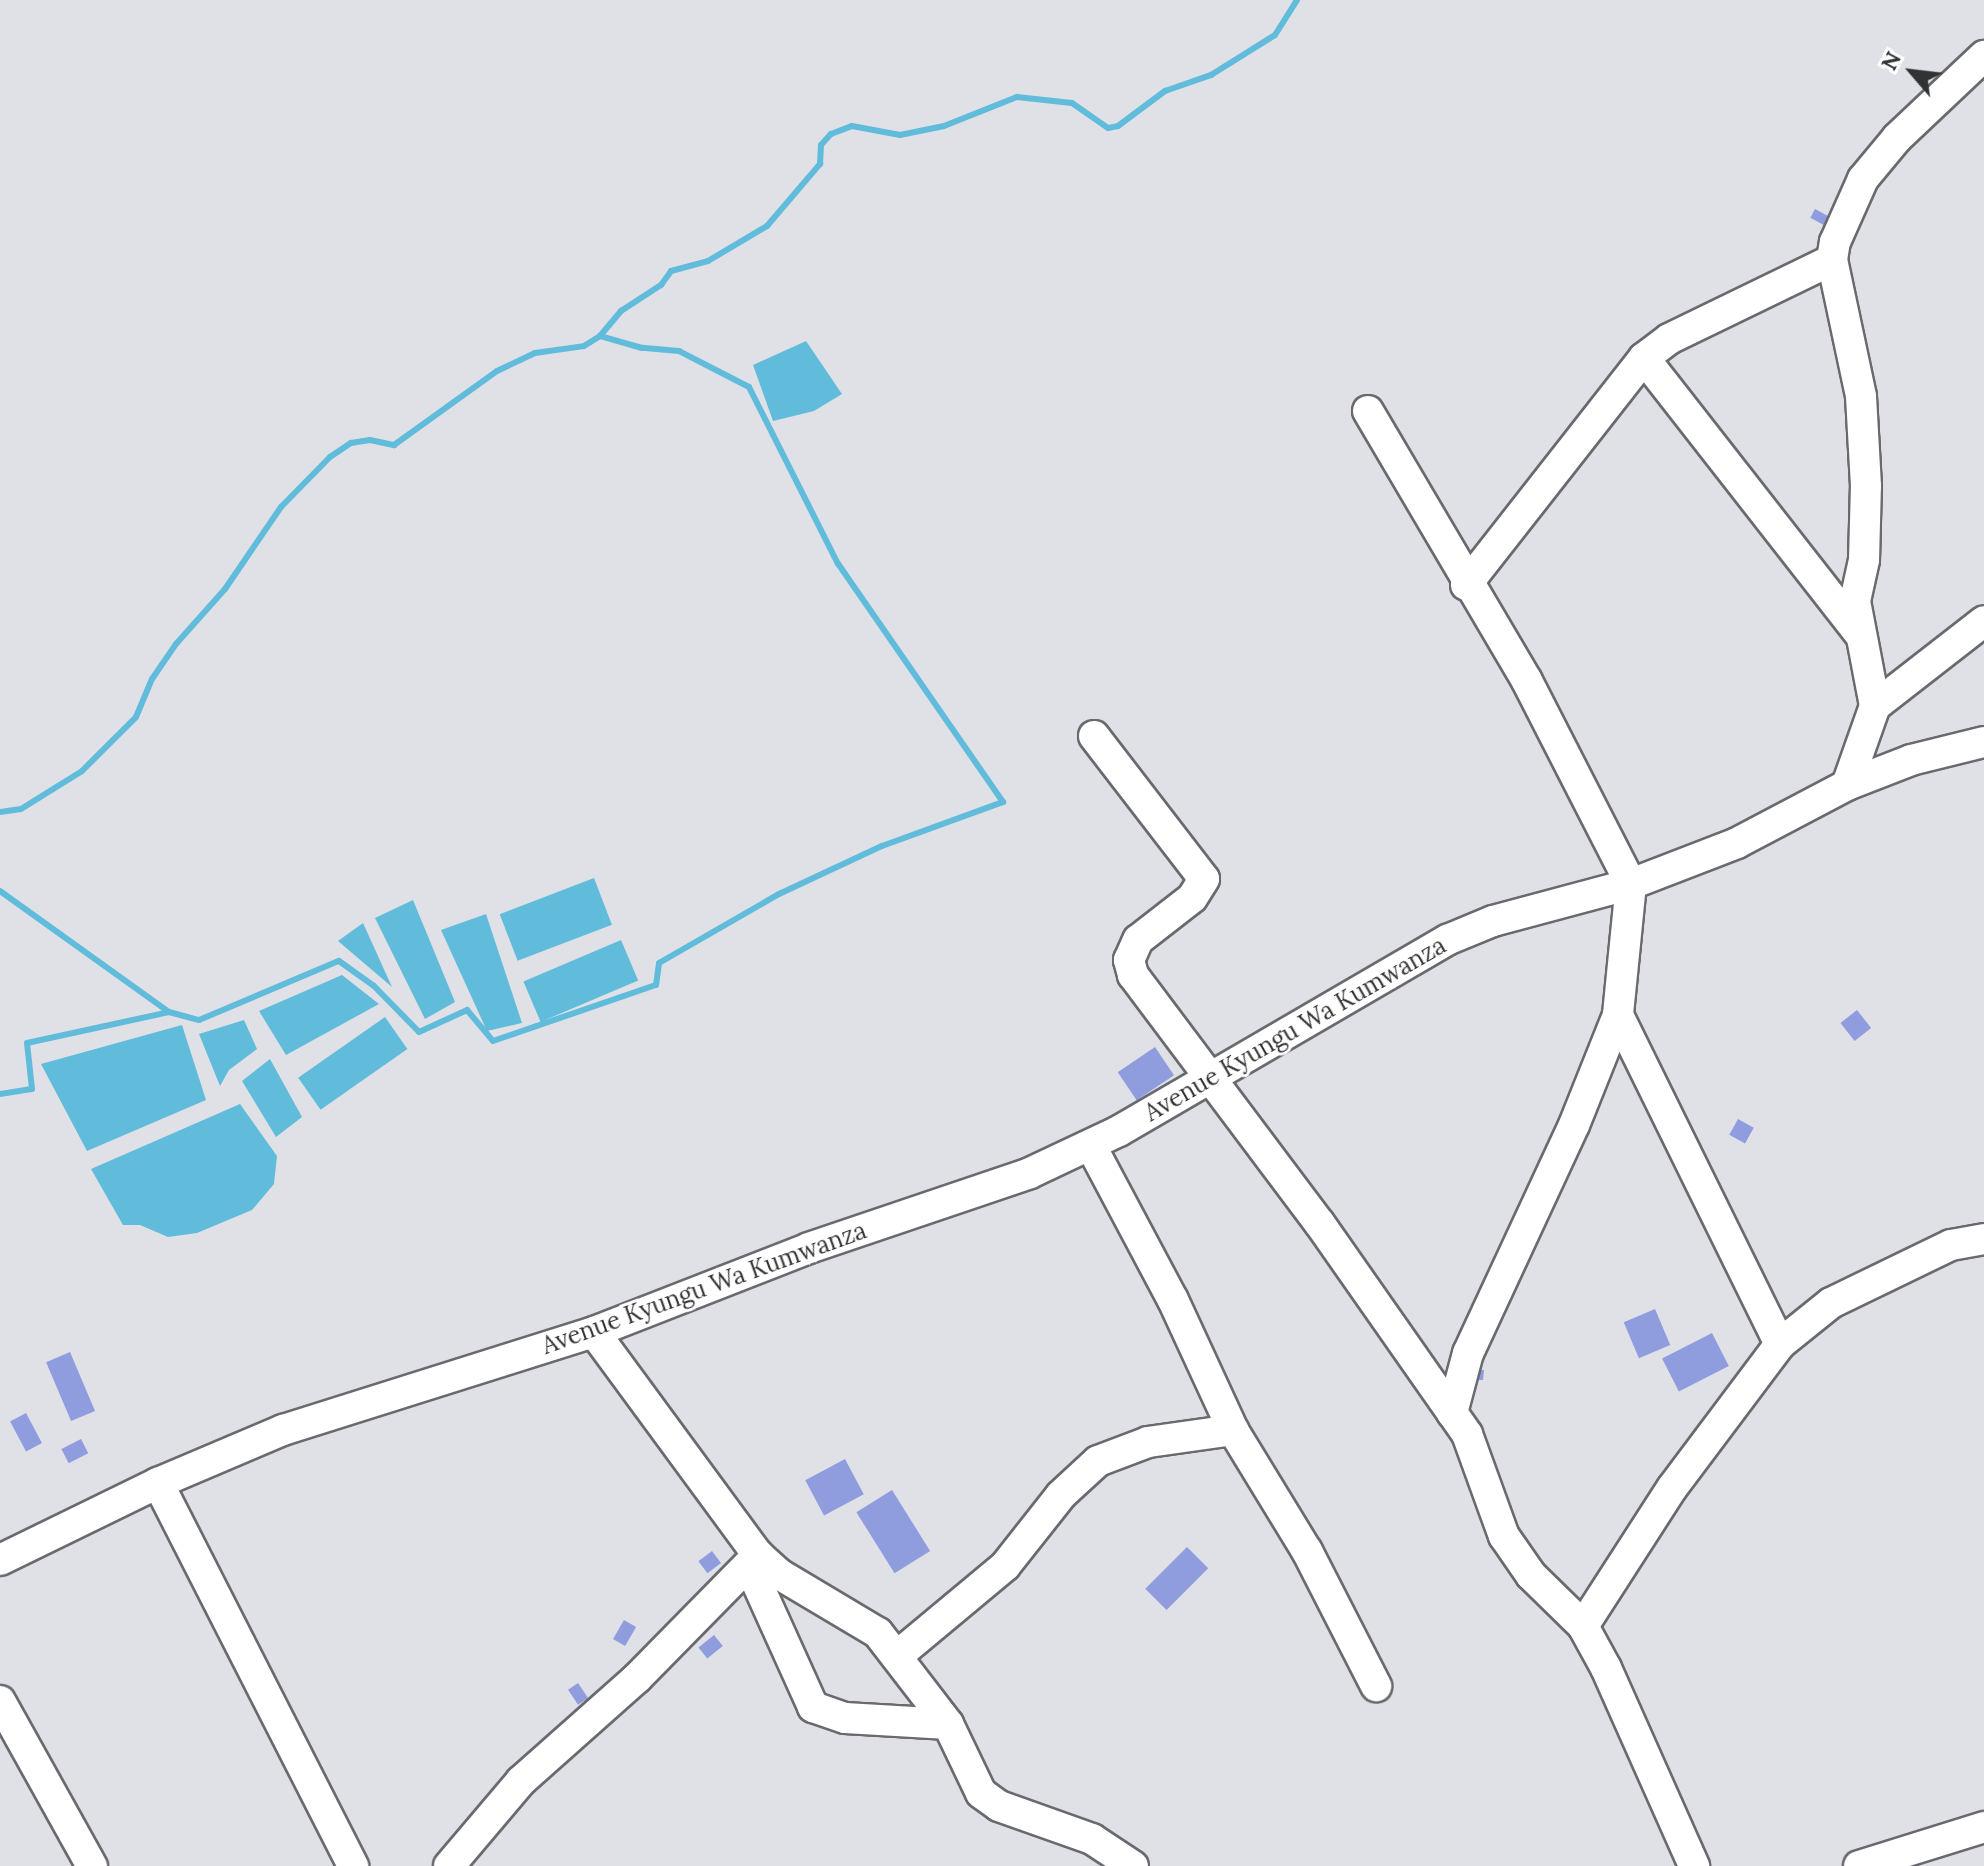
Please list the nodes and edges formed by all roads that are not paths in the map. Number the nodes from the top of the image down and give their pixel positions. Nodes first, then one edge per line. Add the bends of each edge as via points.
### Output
1 (1984, 56) edge
2 (1832, 260) junction
3 (1644, 358) junction
4 (1368, 411) dead end
5 (1466, 585) junction
6 (1984, 621) edge
7 (1858, 632) junction
8 (1875, 706) junction
9 (1094, 736) dead end
10 (1984, 742) edge
11 (1847, 785) junction
12 (1631, 884) junction
13 (1618, 1015) junction
14 (1213, 1078) junction
15 (1091, 1146) junction
16 (1984, 1239) edge
17 (594, 1332) junction
18 (1780, 1344) junction
19 (1468, 1353) junction
20 (1428, 1383) junction
21 (1452, 1413) junction
22 (1233, 1430) junction
23 (158, 1483) junction
24 (0, 1560) edge
25 (754, 1560) junction
26 (1583, 1626) junction
27 (897, 1656) junction
28 (1376, 1686) dead end
29 (0, 1701) edge
30 (948, 1724) junction
31 (1984, 1827) edge
32 (1899, 1858) edge
33 (92, 1866) edge
34 (353, 1866) edge
35 (449, 1866) edge
36 (1133, 1866) edge
37 (1694, 1866) edge
38 (1859, 1866) edge

1 - 2 street via 1897,138 1863,179 1843,214
2 - 3 street via 1669,339
2 - 7 street via 1861,396 1866,486 1864,560 1855,601
3 - 5 street
3 - 7 street
4 - 5 street
5 - 12 street via 1527,681
6 - 8 street
7 - 8 street via 1870,666
8 - 11 street
9 - 14 street via 1201,870 1203,886 1138,940 1129,960 1133,975
10 - 11 street, Avenue Kyungu Wa Kumwanza via 1911,760
11 - 12 street, Avenue Kyungu Wa Kumwanza via 1737,843
12 - 13 street
12 - 14 street, Avenue Kyungu Wa Kumwanza via 1493,921 1447,940 1268,1040
13 - 18 street
13 - 19 street via 1574,1125
14 - 15 street, Avenue Kyungu Wa Kumwanza
14 - 20 street
15 - 17 street, Avenue Kyungu Wa Kumwanza
15 - 22 street via 1173,1300
16 - 18 street via 1951,1245 1831,1303
17 - 23 street, Avenue Kyungu Wa Kumwanza via 283,1430
17 - 25 street
18 - 26 street via 1672,1488
19 - 20 street
19 - 21 street
20 - 21 street
21 - 26 street via 1479,1459 1504,1536 1531,1575
22 - 27 street via 1148,1442 1098,1461 1061,1495 1005,1566
22 - 28 street via 1307,1551
23 - 24 street, Avenue Kyungu Wa Kumwanza
23 - 34 street
25 - 27 street via 859,1619
25 - 30 street via 813,1707 845,1718
25 - 35 street via 637,1678 521,1781
26 - 37 street
27 - 30 street
29 - 33 street
30 - 36 street via 981,1793 999,1806 1092,1839
31 - 32 street
32 - 38 street

